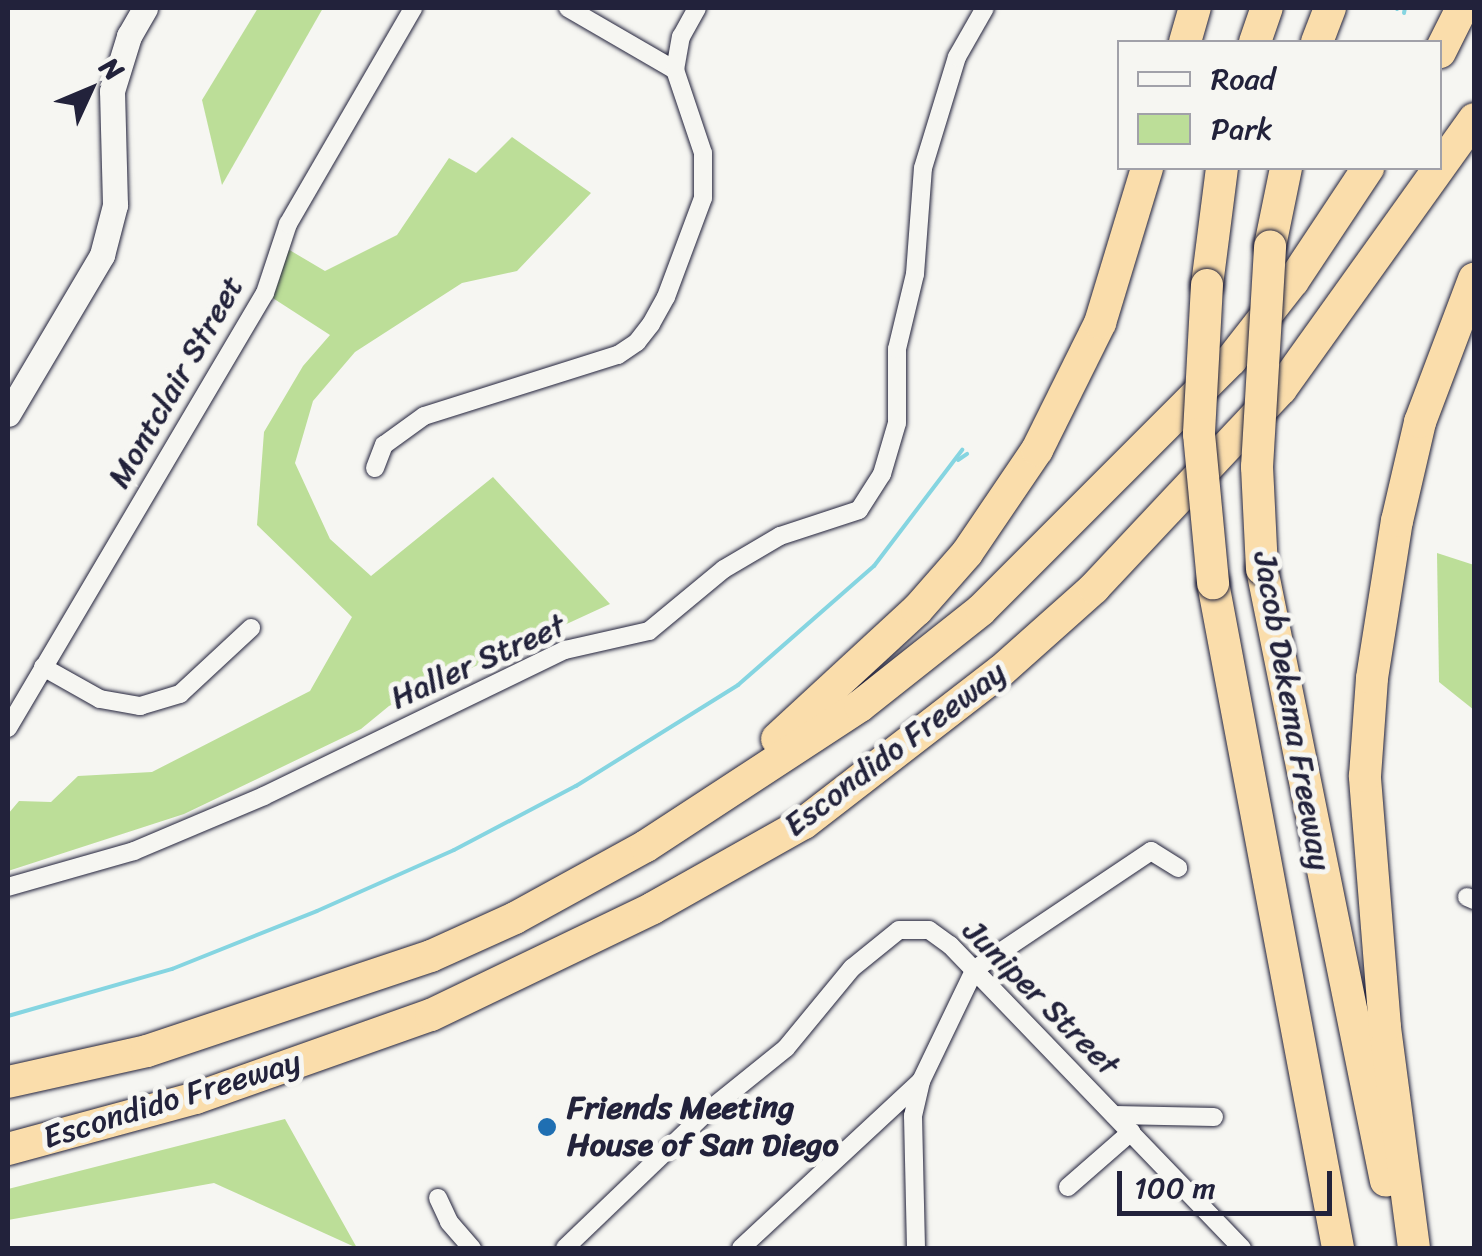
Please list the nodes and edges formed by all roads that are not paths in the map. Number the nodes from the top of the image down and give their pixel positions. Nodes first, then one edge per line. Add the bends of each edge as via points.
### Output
1 (145, 8) edge
2 (412, 8) edge
3 (568, 8) edge
4 (698, 8) edge
5 (985, 8) edge
6 (1195, 8) edge
7 (1245, 8) edge
8 (1267, 8) edge
9 (1330, 8) edge
10 (1462, 8) edge
11 (1186, 40) edge
12 (1240, 40) edge
13 (1255, 40) edge
14 (1319, 40) edge
15 (1442, 48) edge
16 (675, 70) junction
17 (1474, 119) edge
18 (1474, 160) edge
19 (1442, 165) edge
20 (1146, 170) edge
21 (1222, 170) edge
22 (1286, 170) edge
23 (1367, 170) edge
24 (1438, 170) edge
25 (1474, 280) edge
26 (1320, 339) junction
27 (8, 414) edge
28 (375, 468) dead end
29 (251, 628) dead end
30 (43, 666) junction
31 (8, 728) edge
32 (1178, 868) dead end
33 (8, 887) edge
34 (974, 969) junction
35 (363, 978) junction
36 (921, 1081) junction
37 (8, 1082) edge
38 (1114, 1115) junction
39 (1214, 1116) dead end
40 (1131, 1132) junction
41 (8, 1149) edge
42 (1068, 1187) dead end
43 (438, 1198) dead end
44 (472, 1248) edge
45 (566, 1248) edge
46 (741, 1248) edge
47 (916, 1248) edge
48 (1242, 1248) edge
49 (1338, 1248) edge
50 (1400, 1248) edge
51 (1414, 1248) edge

1 - 27 street via 112,91 115,205 102,255
2 - 30 street, Montclair Street via 288,224 265,293
3 - 16 street
4 - 16 street via 680,37
5 - 33 street, Haller Street via 957,57 923,168 915,274 896,349 896,424 882,474 860,510 780,536 724,569 649,631 565,650 134,852
6 - 11 highway
7 - 12 highway
8 - 13 highway
9 - 14 highway
10 - 15 highway
16 - 28 street via 703,153 703,198 652,324 618,355 424,416 384,444
17 - 19 highway, Escondido Freeway
18 - 26 highway via 1364,308
20 - 35 highway via 1100,323 1072,388 967,553 917,610 792,728 724,778 454,936
21 - 49 highway, Jacob Dekema Freeway, bridge via 1199,434 1212,583
22 - 50 highway, Jacob Dekema Freeway, bridge via 1270,246 1256,467 1262,569
23 - 35 highway, Escondido Freeway via 1231,360 982,610 860,706 646,846 515,918
24 - 26 highway, Escondido Freeway
25 - 51 highway via 1420,422 1397,521 1372,678 1365,776 1385,1027
26 - 41 highway, Escondido Freeway via 1094,588 1001,671 804,823 653,908 431,1015 196,1098
29 - 30 street via 180,694 140,706 100,699
30 - 31 street, Montclair Street
32 - 34 street via 1151,851
34 - 36 street
34 - 38 street, Juniper Street
34 - 45 street, Juniper Street via 929,930 899,930 852,968 786,1048 708,1111
35 - 37 highway, Escondido Freeway via 146,1051
36 - 46 street
36 - 47 street via 913,1116
38 - 39 street
38 - 40 street, Juniper Street
40 - 42 street
40 - 48 street, Juniper Street
43 - 44 street via 448,1222

